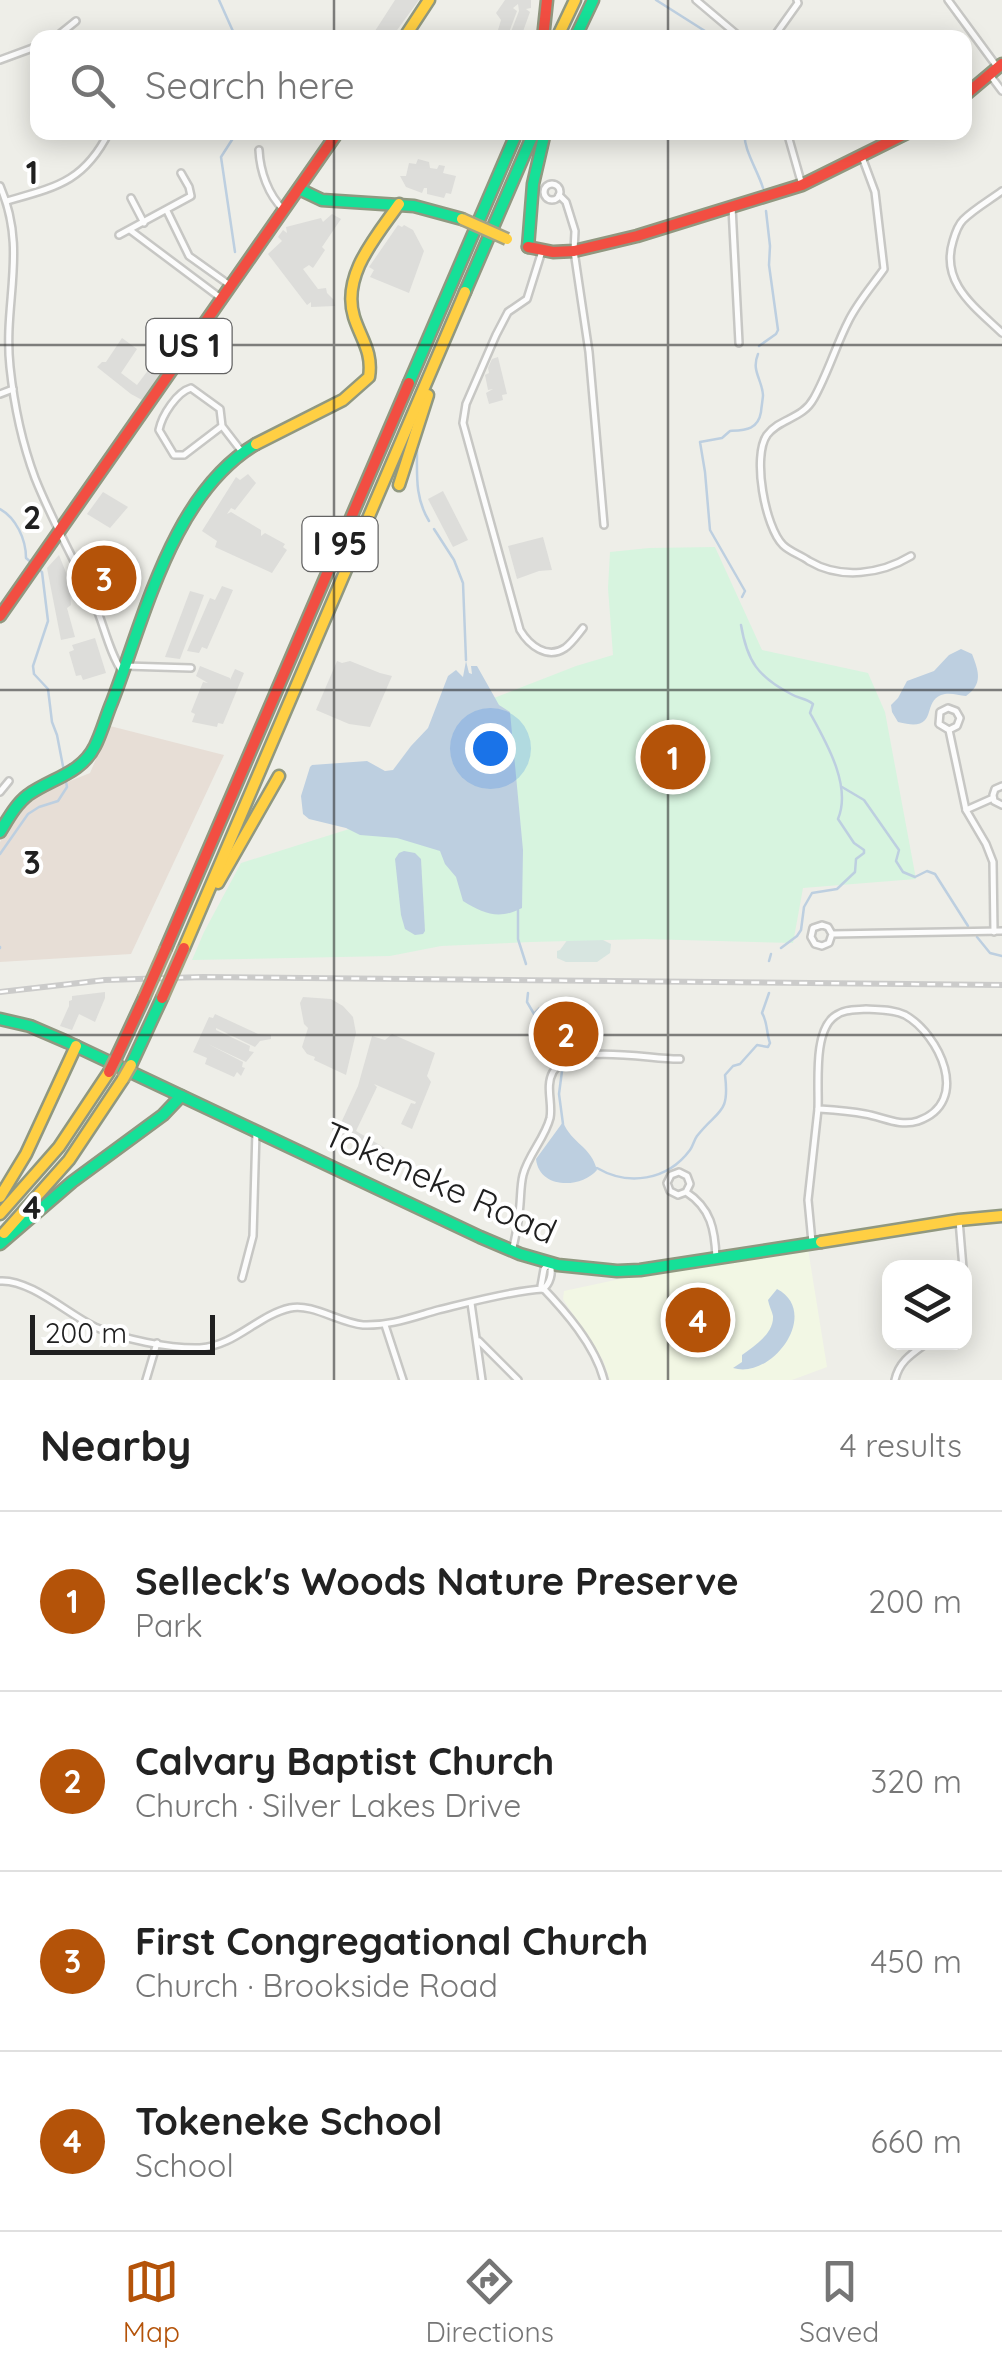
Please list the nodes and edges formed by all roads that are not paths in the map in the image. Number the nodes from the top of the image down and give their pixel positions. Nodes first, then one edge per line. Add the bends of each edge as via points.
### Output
1 (429, 0) edge
2 (548, 0) edge
3 (575, 0) edge
4 (696, 0) edge
5 (796, 0) edge
6 (948, 0) edge
7 (592, 3) edge
8 (76, 21) dead end
9 (65, 30) edge
10 (409, 30) edge
11 (544, 30) edge
12 (562, 30) edge
13 (580, 30) edge
14 (732, 30) edge
15 (779, 30) edge
16 (969, 30) edge
17 (972, 34) edge
18 (30, 49) edge
19 (0, 60) edge
20 (997, 69) edge
21 (972, 89) edge
22 (1002, 91) edge
23 (104, 140) edge
24 (333, 140) edge
25 (513, 140) edge
26 (531, 140) edge
27 (544, 140) edge
28 (789, 140) edge
29 (893, 140) edge
30 (258, 150) dead end
31 (862, 156) junction
32 (181, 173) dead end
33 (802, 185) junction
34 (0, 186) edge
35 (300, 189) junction
36 (1002, 191) edge
37 (559, 195) dead end
38 (132, 198) dead end
39 (6, 201) junction
40 (399, 204) junction
41 (732, 207) junction
42 (166, 210) junction
43 (284, 210) junction
44 (144, 223) junction
45 (130, 230) junction
46 (119, 235) dead end
47 (528, 247) junction
48 (542, 251) junction
49 (574, 251) junction
50 (196, 261) junction
51 (188, 274) junction
52 (230, 286) junction
53 (464, 295) junction
54 (222, 300) junction
55 (1002, 333) edge
56 (740, 342) dead end
57 (14, 389) junction
58 (0, 394) edge
59 (222, 426) junction
60 (242, 452) junction
61 (399, 484) dead end
62 (604, 524) dead end
63 (59, 531) junction
64 (911, 556) dead end
65 (0, 616) edge
66 (583, 628) dead end
67 (191, 668) dead end
68 (124, 670) junction
69 (949, 730) junction
70 (278, 776) dead end
71 (9, 782) dead end
72 (1002, 786) edge
73 (0, 792) edge
74 (993, 798) junction
75 (1002, 806) edge
76 (966, 810) junction
77 (0, 832) edge
78 (998, 931) edge
79 (832, 934) junction
80 (185, 944) junction
81 (0, 1020) edge
82 (76, 1046) junction
83 (680, 1059) dead end
84 (181, 1096) junction
85 (818, 1109) junction
86 (256, 1130) junction
87 (686, 1192) junction
88 (0, 1197) edge
89 (0, 1214) edge
90 (1002, 1216) edge
91 (959, 1220) junction
92 (0, 1240) edge
93 (812, 1242) junction
94 (512, 1252) junction
95 (716, 1258) junction
96 (962, 1260) edge
97 (549, 1264) junction
98 (242, 1278) dead end
99 (0, 1281) edge
100 (543, 1290) junction
101 (472, 1304) junction
102 (385, 1325) junction
103 (477, 1340) junction
104 (157, 1343) junction
105 (917, 1350) edge
106 (146, 1380) edge
107 (403, 1380) edge
108 (482, 1380) edge
109 (518, 1380) edge
110 (604, 1380) edge
111 (895, 1380) edge

1 - 10 main road
2 - 11 main road
3 - 12 main road
4 - 14 street
5 - 15 street
6 - 16 street
7 - 13 main road
8 - 9 street
17 - 20 street
18 - 19 street
20 - 21 main road
20 - 22 street
23 - 39 street via 64,184
24 - 35 main road, US 1
25 - 89 main road, I 95, bridge via 116,1058 52,1156
26 - 53 main road, I 95
27 - 47 main road
28 - 33 street
29 - 31 main road
30 - 43 street
31 - 33 main road
31 - 64 street via 875,192 884,270 850,318 806,410 765,437 763,487 769,523 782,544 816,565 878,571
32 - 42 street via 190,196
33 - 41 main road
34 - 39 street
35 - 40 main road via 335,202
35 - 43 main road, US 1
36 - 55 street via 963,220 950,259 960,289
37 - 49 street via 575,226
38 - 44 street
39 - 57 street via 14,236
40 - 47 main road, bridge via 429,208
40 - 60 main road via 351,289 370,352 369,377 353,394
41 - 49 main road
41 - 56 street
42 - 44 street
42 - 50 street
43 - 52 main road, US 1
44 - 45 street
45 - 46 street
45 - 51 street
47 - 48 main road
48 - 49 main road
48 - 66 street via 527,299 508,312 496,335 463,423 528,642 556,652
49 - 62 street
50 - 51 street
50 - 52 street
51 - 54 street
52 - 54 main road, US 1
53 - 61 main road
53 - 80 main road, I 95
54 - 63 main road, US 1
57 - 58 street
57 - 63 street via 22,438
59 - 59 street via 220,409 191,388 159,430 178,456
59 - 60 street
60 - 68 main road via 205,490 168,556
63 - 65 main road, US 1
63 - 68 street
67 - 68 street
68 - 77 main road via 82,764 29,795
69 - 69 street via 960,718 948,708 938,720
69 - 76 street
70 - 80 main road
71 - 73 street
72 - 74 street
74 - 75 street
74 - 76 street
76 - 78 street via 993,862
78 - 79 street
79 - 79 street via 820,925 811,936 822,946
80 - 92 main road, I 95, bridge via 123,1080 63,1168
81 - 82 main road, Tokeneke Road
82 - 84 main road, Tokeneke Road
82 - 88 main road
83 - 94 street via 590,1056 552,1073 550,1118 523,1174
84 - 86 main road, Tokeneke Road
84 - 92 main road
85 - 85 street via 821,1038 830,1020 845,1011 906,1016 932,1043 946,1071 941,1102 919,1120 899,1123
85 - 93 street via 808,1188
86 - 94 main road, Tokeneke Road
86 - 98 street via 253,1236
87 - 87 street via 687,1176 671,1175 670,1191
87 - 95 street via 706,1210
90 - 91 main road, Tokeneke Road
91 - 93 main road, Tokeneke Road
91 - 96 street
93 - 95 main road, Tokeneke Road
94 - 97 main road, Tokeneke Road
95 - 97 main road, Tokeneke Road via 626,1271
97 - 100 street
99 - 104 street via 28,1288 102,1330
100 - 101 street
100 - 110 street via 588,1346
101 - 102 street
101 - 103 street
102 - 104 street via 352,1324 301,1306 204,1348
102 - 107 street
103 - 108 street
103 - 109 street
104 - 106 street
105 - 111 street

